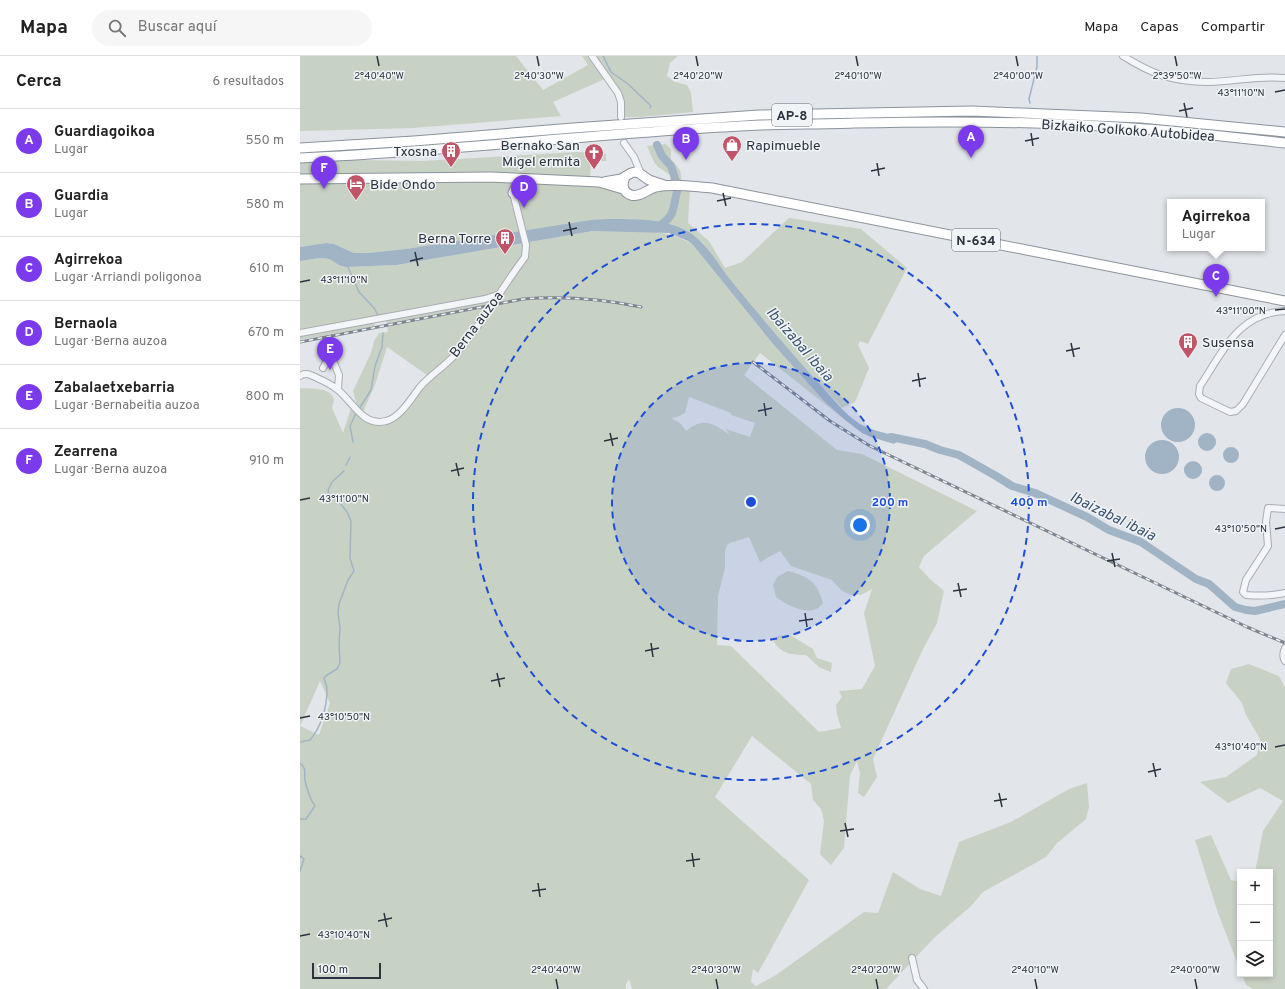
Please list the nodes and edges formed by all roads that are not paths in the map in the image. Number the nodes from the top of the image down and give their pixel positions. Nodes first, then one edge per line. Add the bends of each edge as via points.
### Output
1 (592, 56) edge
2 (1123, 56) edge
3 (1285, 78) edge
4 (621, 117) dead end
5 (1285, 132) edge
6 (624, 142) dead end
7 (1285, 143) edge
8 (300, 148) edge
9 (631, 154) junction
10 (300, 158) edge
11 (628, 175) junction
12 (491, 177) junction
13 (643, 177) junction
14 (300, 179) edge
15 (540, 179) junction
16 (599, 182) junction
17 (514, 183) junction
18 (667, 186) junction
19 (624, 189) junction
20 (643, 192) junction
21 (513, 193) joint
22 (500, 293) junction
23 (1285, 301) edge
24 (1284, 312) edge
25 (300, 333) edge
26 (1285, 335) edge
27 (323, 368) dead end
28 (300, 376) edge
29 (338, 389) junction
30 (1285, 509) edge
31 (1285, 593) edge
32 (1285, 648) edge
33 (1285, 662) edge
34 (912, 958) dead end
35 (924, 989) edge

1 - 4 street via 618,93
2 - 3 street via 1144,69 1167,78 1208,82 1255,77
5 - 8 highway, Bizkaiko Golkoko Autobidea / AP-8 via 1141,118 958,111 759,115
6 - 9 street
7 - 10 highway, Bizkaiko Golkoko Autobidea / AP-8 via 1174,131 1084,125 875,123 761,125
9 - 11 street via 633,162
9 - 13 street
11 - 13 highway, N-634 via 639,173
11 - 16 highway, N-634 via 612,181
11 - 19 highway via 623,185
12 - 14 highway, N-634
12 - 15 highway, N-634
12 - 17 highway
13 - 18 highway, N-634
13 - 20 highway via 646,185
15 - 16 highway, N-634
15 - 17 highway
16 - 19 highway, N-634
17 - 21 highway
18 - 20 highway, N-634
18 - 23 highway, N-634 via 712,188
19 - 20 highway, N-634 via 632,196
21 - 22 street, Berna auzoa via 526,245 525,258
22 - 25 street via 494,297
22 - 29 street, Berna auzoa via 460,349 430,377 393,418 379,422 371,420 352,405
24 - 26 street via 1256,318 1232,336 1200,386 1201,398 1230,412 1236,411 1243,404
27 - 29 street via 327,361 334,363 339,375
28 - 29 street via 311,375
30 - 31 street via 1268,508 1268,546 1246,580 1243,592 1246,595 1264,596
32 - 33 street
34 - 35 street via 917,980

